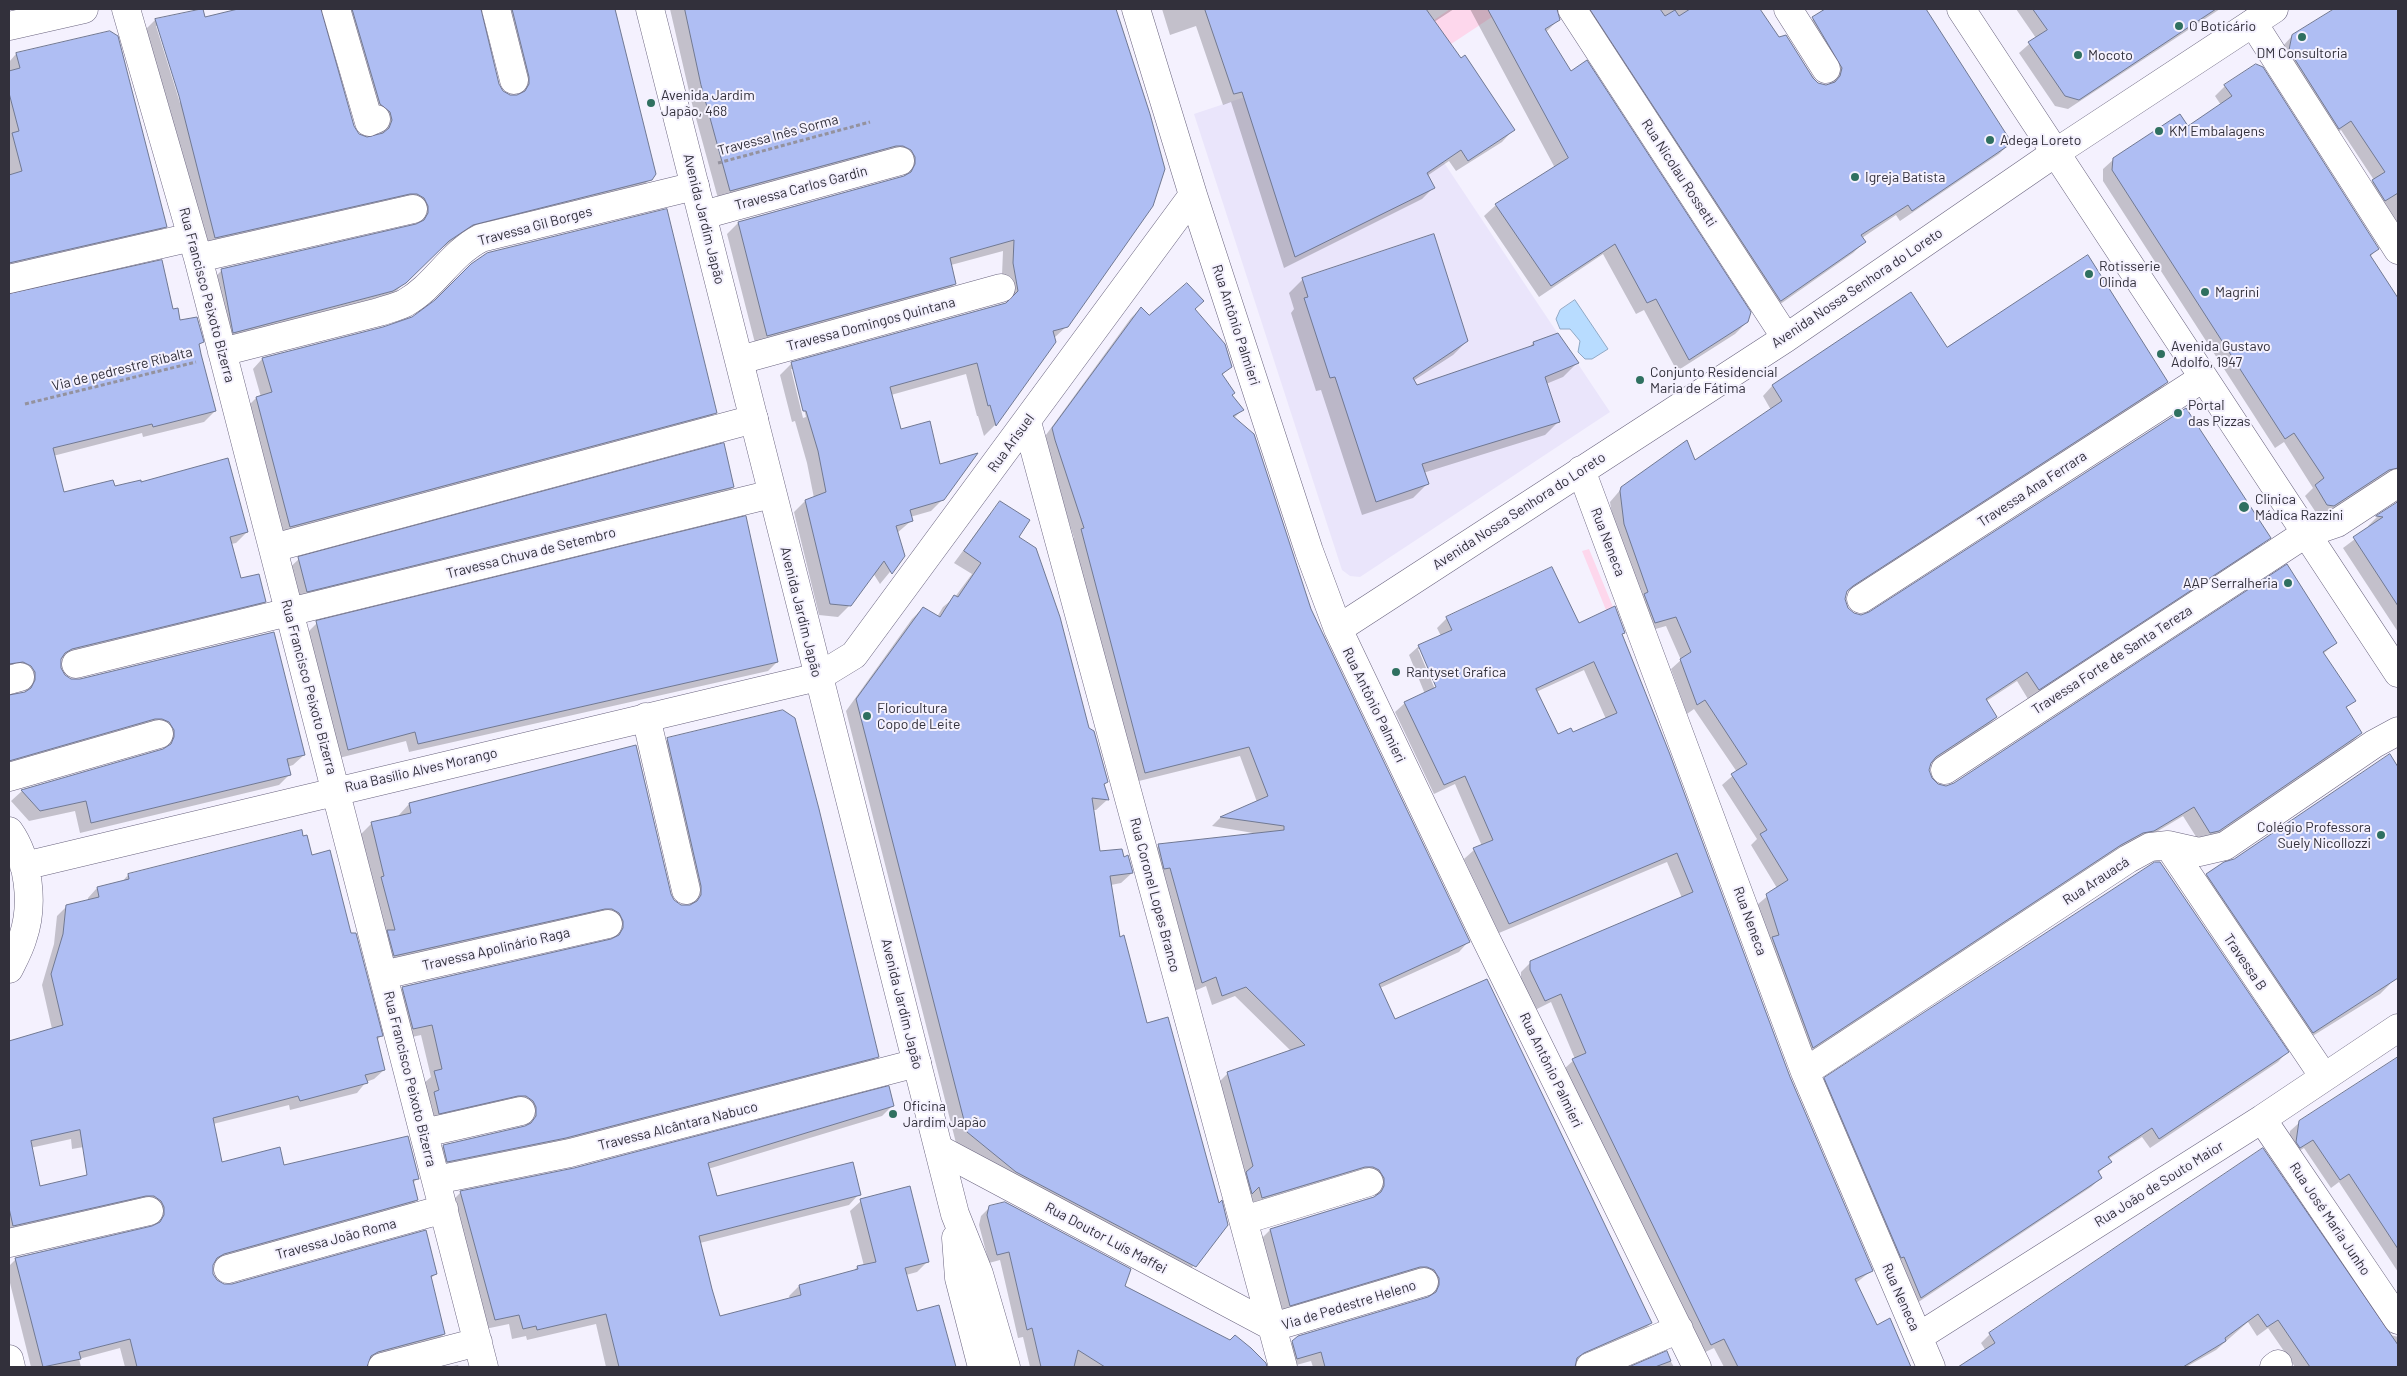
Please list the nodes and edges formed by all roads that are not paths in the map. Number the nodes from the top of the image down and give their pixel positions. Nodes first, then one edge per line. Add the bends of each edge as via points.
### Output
1 (84, 9) edge
2 (126, 9) edge
3 (336, 9) edge
4 (496, 9) edge
5 (650, 9) edge
6 (1136, 9) edge
7 (1572, 9) edge
8 (1788, 9) edge
9 (1961, 9) edge
10 (2262, 14) edge
11 (9, 26) edge
12 (1826, 69) dead end
13 (514, 80) dead end
14 (376, 119) dead end
15 (2055, 153) junction
16 (900, 162) dead end
17 (693, 178) junction
18 (1193, 195) junction
19 (413, 209) dead end
20 (702, 215) junction
21 (195, 247) junction
22 (2398, 250) edge
23 (9, 279) edge
24 (1002, 288) dead end
25 (1786, 338) junction
26 (222, 352) junction
27 (740, 360) junction
28 (2203, 378) junction
29 (754, 419) junction
30 (1027, 422) junction
31 (1581, 470) junction
32 (2398, 483) edge
33 (772, 494) junction
34 (2305, 534) junction
35 (273, 548) junction
36 (1861, 599) dead end
37 (289, 612) junction
38 (1338, 629) junction
39 (76, 664) dead end
40 (2398, 673) edge
41 (818, 677) junction
42 (646, 717) junction
43 (2398, 731) edge
44 (159, 734) dead end
45 (1945, 770) dead end
46 (9, 777) edge
47 (336, 791) junction
48 (9, 831) edge
49 (2168, 845) junction
50 (24, 866) junction
51 (686, 890) dead end
52 (608, 924) dead end
53 (9, 969) edge
54 (383, 975) junction
55 (2398, 1028) edge
56 (917, 1063) junction
57 (1805, 1072) junction
58 (2324, 1077) junction
59 (521, 1111) dead end
60 (2262, 1119) junction
61 (424, 1133) junction
62 (939, 1148) junction
63 (436, 1180) junction
64 (1369, 1182) dead end
65 (444, 1209) junction
66 (149, 1211) dead end
67 (955, 1214) junction
68 (1244, 1220) junction
69 (9, 1243) edge
70 (228, 1268) dead end
71 (1424, 1282) dead end
72 (2398, 1320) edge
73 (1273, 1327) junction
74 (1679, 1329) junction
75 (1918, 1337) junction
76 (481, 1354) edge
77 (9, 1358) edge
78 (11, 1367) edge
79 (382, 1367) edge
80 (982, 1367) edge
81 (1006, 1367) edge
82 (1283, 1367) edge
83 (1590, 1367) edge
84 (1698, 1367) edge
85 (1931, 1367) edge

1 - 11 street
2 - 21 street, Rua Francisco Peixoto Bizerra
3 - 14 street via 369,122
4 - 13 street
5 - 17 street, Avenida Jardim Japão
6 - 18 street, Rua Antônio Palmieri
7 - 25 street, Rua Nicolau Rossetti
8 - 12 street
9 - 15 street
10 - 15 street, Avenida Nossa Senhora do Loreto
10 - 22 street
15 - 25 street, Avenida Nossa Senhora do Loreto
15 - 28 street
16 - 20 street, Travessa Carlos Gardin
17 - 20 street, Avenida Jardim Japão
17 - 26 street, Travessa Gil Borges via 481,238 466,246 404,304
18 - 30 street, Rua Arisuel
18 - 38 street, Rua Antônio Palmieri
19 - 21 street
20 - 27 street, Avenida Jardim Japão
21 - 23 street
21 - 26 street, Rua Francisco Peixoto Bizerra
24 - 27 street, Travessa Domingos Quintana
25 - 31 street, Avenida Nossa Senhora do Loreto
26 - 35 street, Rua Francisco Peixoto Bizerra
27 - 29 street, Avenida Jardim Japão
28 - 34 street
28 - 36 street, Travessa Ana Ferrara
29 - 33 street, Avenida Jardim Japão
29 - 35 street
30 - 41 street, Rua Arisuel via 854,656
30 - 68 street, Rua Coronel Lopes Branco
31 - 38 street, Avenida Nossa Senhora do Loreto
31 - 57 street, Rua Neneca
32 - 34 street, Travessa Forte de Santa Tereza via 2337,523
33 - 37 street, Travessa Chuva de Setembro
33 - 41 street, Avenida Jardim Japão
34 - 40 street
34 - 45 street, Travessa Forte de Santa Tereza
35 - 37 street, Rua Francisco Peixoto Bizerra
37 - 39 street, Travessa Chuva de Setembro
37 - 47 street, Rua Francisco Peixoto Bizerra
38 - 74 street, Rua Antônio Palmieri
41 - 42 street, Rua Basílio Alves Morango
41 - 56 street, Avenida Jardim Japão
42 - 47 street, Rua Basílio Alves Morango
42 - 51 street
43 - 49 street, Rua Arauacá via 2225,846 2199,852
44 - 46 street
47 - 50 street, Rua Basílio Alves Morango
47 - 54 street, Rua Francisco Peixoto Bizerra
48 - 50 street
49 - 57 street, Rua Arauacá via 2150,847 2128,859
49 - 58 street, Travessa B
50 - 53 street via 29,901 24,936
52 - 54 street, Travessa Apolinário Raga
54 - 61 street, Rua Francisco Peixoto Bizerra
55 - 58 street, Rua João de Souto Maior
56 - 62 street, Avenida Jardim Japão
56 - 63 street, Travessa Alcântara Nabuco via 570,1153
57 - 75 street, Rua Neneca
58 - 60 street, Rua João de Souto Maior
59 - 61 street
60 - 72 street, Rua José Maria Junho
60 - 75 street, Rua João de Souto Maior
61 - 63 street, Rua Francisco Peixoto Bizerra
62 - 67 street, Avenida Jardim Japão
62 - 73 street, Rua Doutor Luís Maffei
63 - 65 street, Rua Francisco Peixoto Bizerra
64 - 68 street
65 - 70 street, Travessa João Roma
65 - 76 street, Rua Francisco Peixoto Bizerra
66 - 69 street
67 - 80 street, Avenida Jardim Japão via 959,1278
67 - 81 street, Avenida Jardim Japão via 979,1274
68 - 73 street, Rua Coronel Lopes Branco
71 - 73 street, Via de Pedestre Heleno
73 - 82 street, Rua Coronel Lopes Branco
74 - 83 street
74 - 84 street, Rua Antônio Palmieri
75 - 85 street, Rua Neneca
76 - 79 street
77 - 78 street

